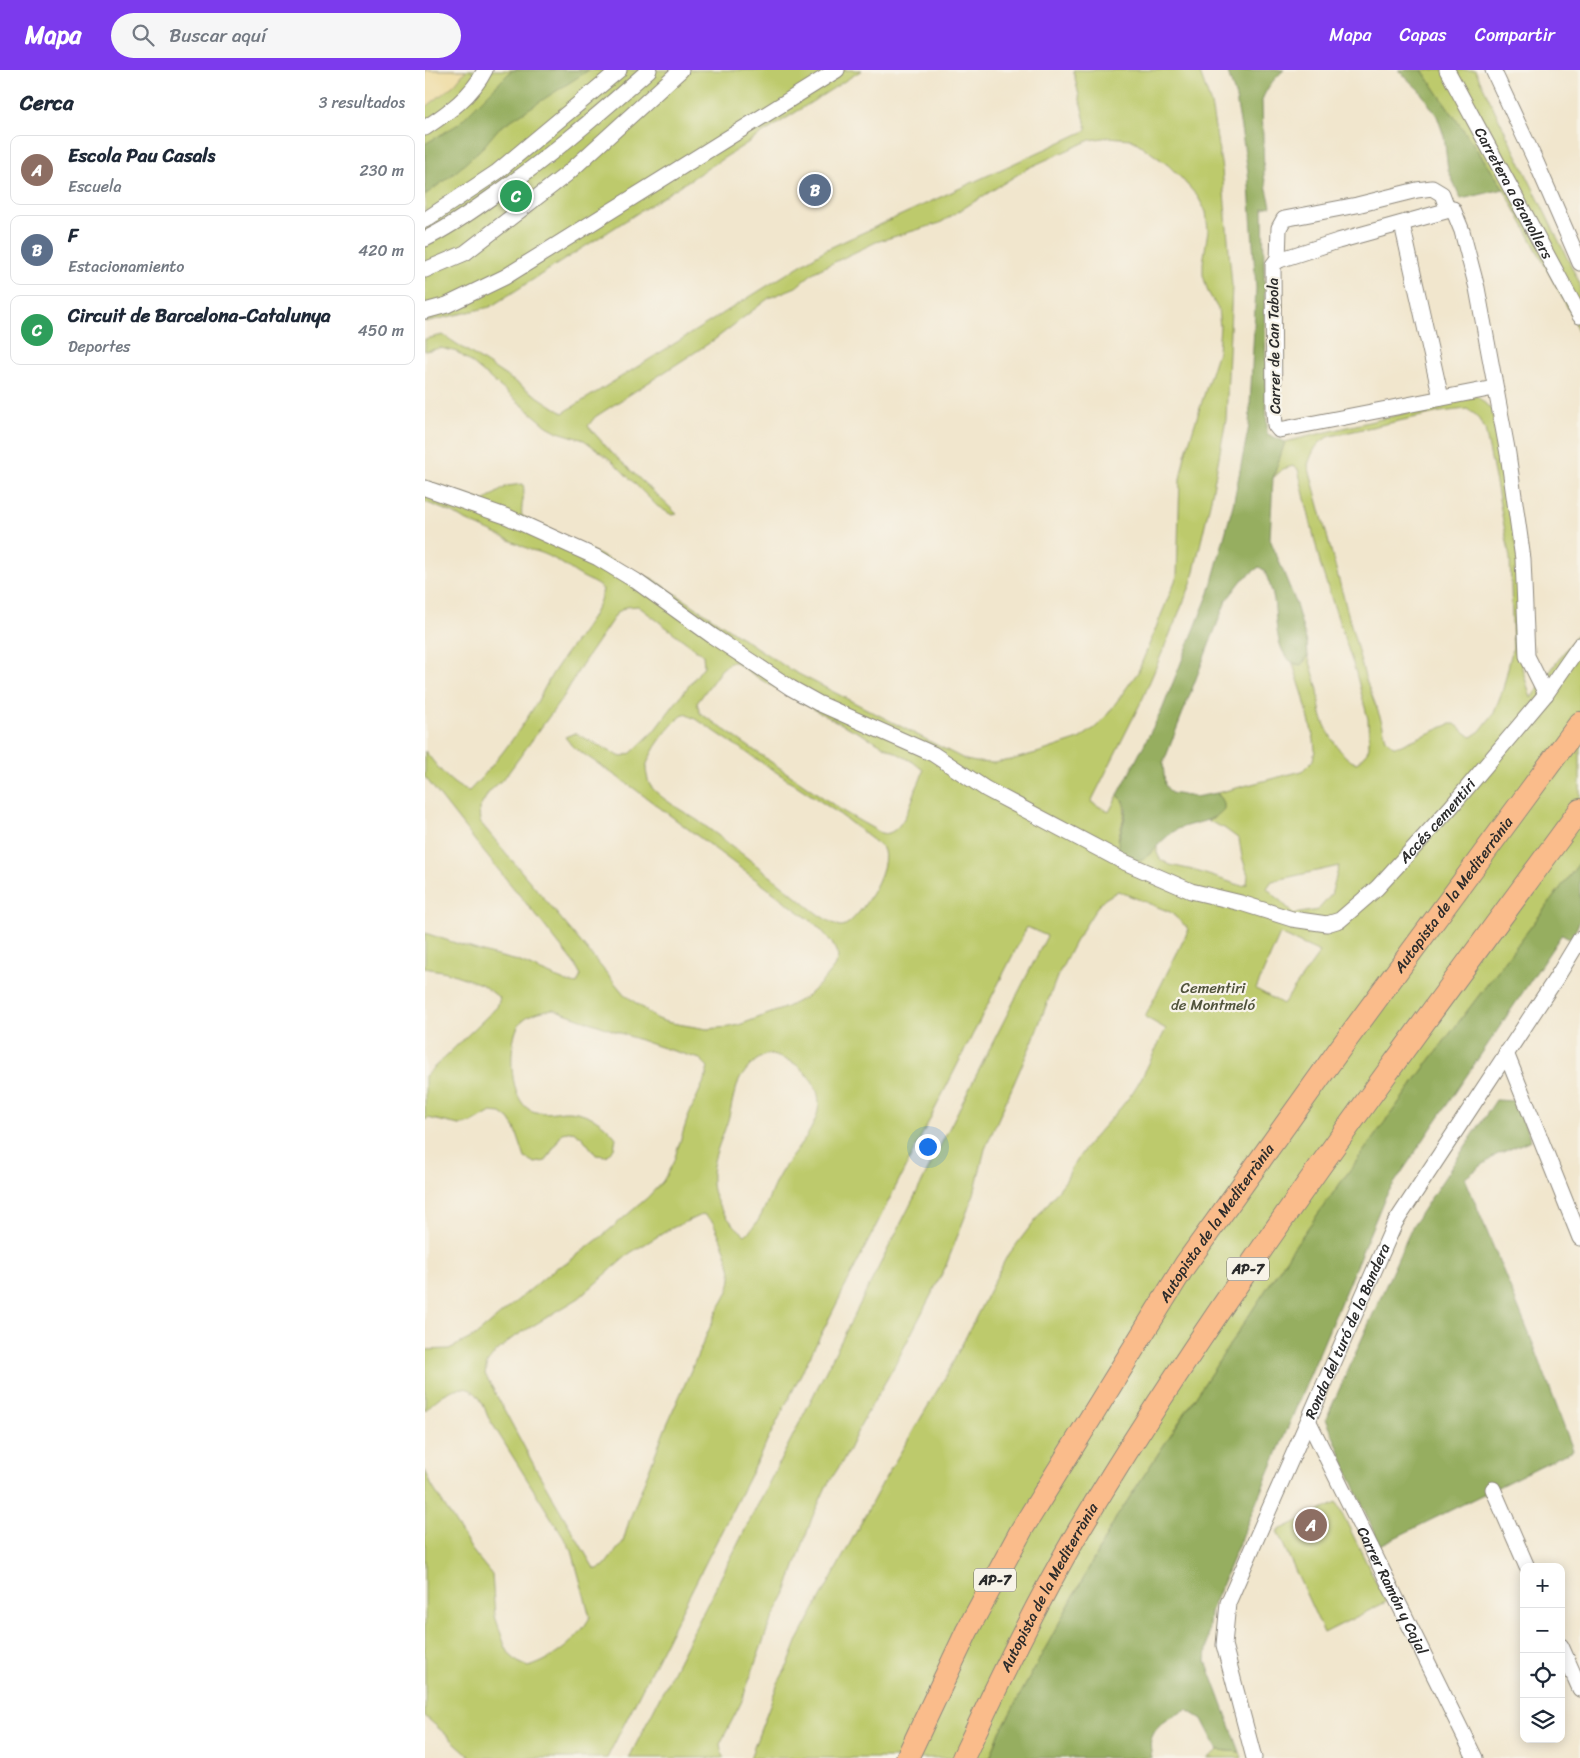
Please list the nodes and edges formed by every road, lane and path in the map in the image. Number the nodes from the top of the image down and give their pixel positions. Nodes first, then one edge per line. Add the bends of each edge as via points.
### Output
1 (485, 70) edge
2 (619, 70) edge
3 (649, 70) edge
4 (681, 70) edge
5 (837, 70) edge
6 (1439, 70) edge
7 (1447, 70) edge
8 (1493, 70) edge
9 (1473, 120) junction
10 (425, 128) edge
11 (1448, 210) junction
12 (425, 220) edge
13 (1402, 224) junction
14 (425, 239) edge
15 (1278, 261) junction
16 (1580, 263) edge
17 (425, 270) edge
18 (425, 311) edge
19 (1580, 316) edge
20 (1494, 388) junction
21 (1441, 398) junction
22 (425, 488) edge
23 (1580, 645) edge
24 (1546, 694) junction
25 (1580, 723) edge
26 (1580, 810) edge
27 (1580, 939) edge
28 (1506, 1053) junction
29 (1580, 1238) edge
30 (1309, 1422) junction
31 (1493, 1489) dead end
32 (1525, 1563) edge
33 (1564, 1653) edge
34 (1580, 1689) edge
35 (927, 1716) junction
36 (907, 1758) edge
37 (911, 1758) edge
38 (963, 1758) edge
39 (1254, 1758) edge
40 (1475, 1758) edge

1 - 10 street via 463,101
2 - 12 street via 497,172
3 - 14 street via 529,171 447,228
4 - 17 street via 551,187 465,254
5 - 18 street via 505,277 447,305
6 - 9 street
7 - 9 street, Carretera a Granollers
8 - 16 street
9 - 19 street, Carretera a Granollers
11 - 13 street, Carrer de Can Tabola
11 - 15 street via 1442,194 1432,188 1284,220 1279,228
11 - 20 street via 1453,209 1462,231 1477,288
13 - 15 street, Carrer de Can Tabola via 1337,240
13 - 21 street
15 - 21 street, Carrer de Can Tabola via 1273,265 1274,412 1275,425 1279,430
20 - 21 street, Carrer de Can Tabola
20 - 24 street via 1508,454 1523,559 1527,656
22 - 24 street, Accés cementiri via 508,518 598,558 791,688 933,754 986,789 1121,861 1191,891 1292,919 1327,924 1340,920 1377,888 1451,807
23 - 24 street, Accés cementiri
25 - 35 highway, Autopista de la Mediterrània / AP-7 via 1185,1265 1022,1529 967,1631
26 - 38 highway, Autopista de la Mediterrània / AP-7 via 1343,1134 1168,1387 1038,1603
27 - 28 street, Ronda del turó de la Bandera
28 - 29 street
28 - 30 street, Ronda del turó de la Bandera via 1395,1223
30 - 39 street, Ronda del turó de la Bandera via 1228,1603 1224,1645
30 - 40 street, Carrer Ramón y Cajal
31 - 32 street
33 - 34 street
35 - 36 highway, Autopista de la Mediterrània / AP-7
35 - 37 highway

